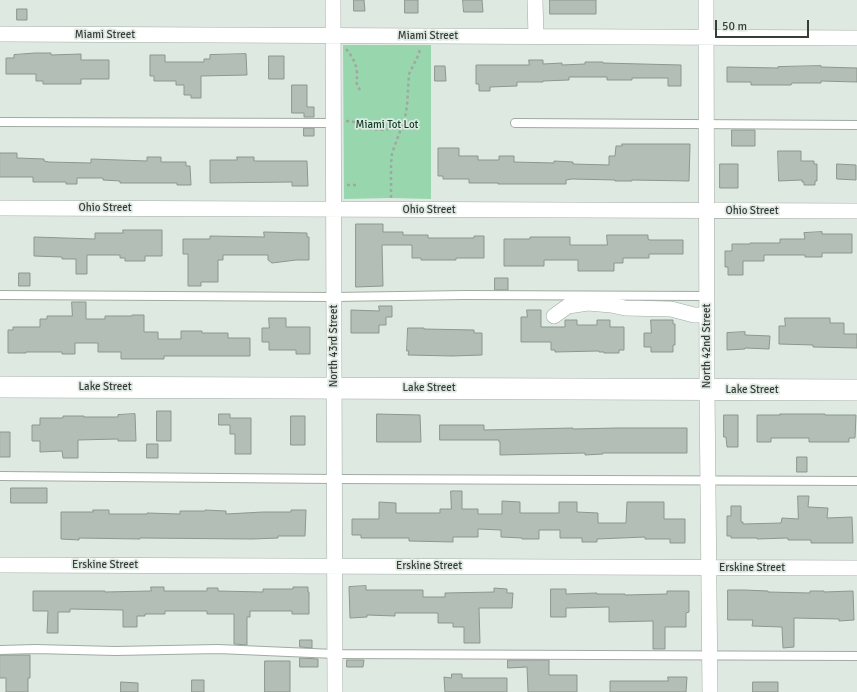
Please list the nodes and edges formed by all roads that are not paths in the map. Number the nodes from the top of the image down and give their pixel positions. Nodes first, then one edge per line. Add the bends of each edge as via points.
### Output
1 (333, 0) edge
2 (536, 0) edge
3 (706, 0) edge
4 (0, 34) edge
5 (536, 36) junction
6 (706, 37) junction
7 (857, 38) edge
8 (338, 40) junction
9 (0, 122) edge
10 (339, 122) junction
11 (515, 123) dead end
12 (706, 124) junction
13 (857, 125) edge
14 (0, 208) edge
15 (334, 209) junction
16 (706, 211) junction
17 (857, 211) edge
18 (0, 295) edge
19 (707, 296) junction
20 (334, 297) junction
21 (707, 315) junction
22 (554, 316) dead end
23 (0, 387) edge
24 (334, 388) junction
25 (707, 390) junction
26 (857, 390) edge
27 (0, 476) edge
28 (335, 479) junction
29 (708, 481) junction
30 (857, 481) edge
31 (0, 565) edge
32 (335, 566) junction
33 (709, 568) junction
34 (857, 568) edge
35 (0, 650) edge
36 (336, 654) junction
37 (710, 655) junction
38 (857, 656) edge
39 (336, 692) edge
40 (710, 692) edge

1 - 8 street, North 43rd Street
2 - 5 street
3 - 6 street, North 42nd Street
4 - 8 street, Miami Street
5 - 6 street, Miami Street
5 - 8 street, Miami Street
6 - 7 street, Miami Street
6 - 12 street, North 42nd Street
8 - 10 street, North 43rd Street
9 - 10 lane
10 - 15 street, North 43rd Street
11 - 12 lane
12 - 13 lane
12 - 16 street, North 42nd Street
14 - 15 street, Ohio Street
15 - 16 street, Ohio Street
15 - 20 street, North 43rd Street
16 - 17 street, Ohio Street
16 - 19 street, North 42nd Street
18 - 20 lane
19 - 20 lane
19 - 21 street, North 42nd Street
20 - 24 street, North 43rd Street
21 - 22 street via 694,315 671,309 625,308 588,303 568,306
21 - 25 street, North 42nd Street
23 - 24 main road, Lake Street
24 - 25 main road, Lake Street
24 - 28 street, North 43rd Street
25 - 26 main road, Lake Street
25 - 29 street, North 42nd Street
27 - 28 lane
28 - 29 lane
28 - 32 street, North 43rd Street
29 - 30 lane
29 - 33 street, North 42nd Street
31 - 32 street, Erskine Street
32 - 33 street, Erskine Street
32 - 36 street, North 43rd Street
33 - 34 street, Erskine Street
33 - 37 street, North 42nd Street
35 - 36 lane via 218,650
36 - 37 lane
36 - 39 street, North 43rd Street
37 - 38 lane
37 - 40 street, North 42nd Street

